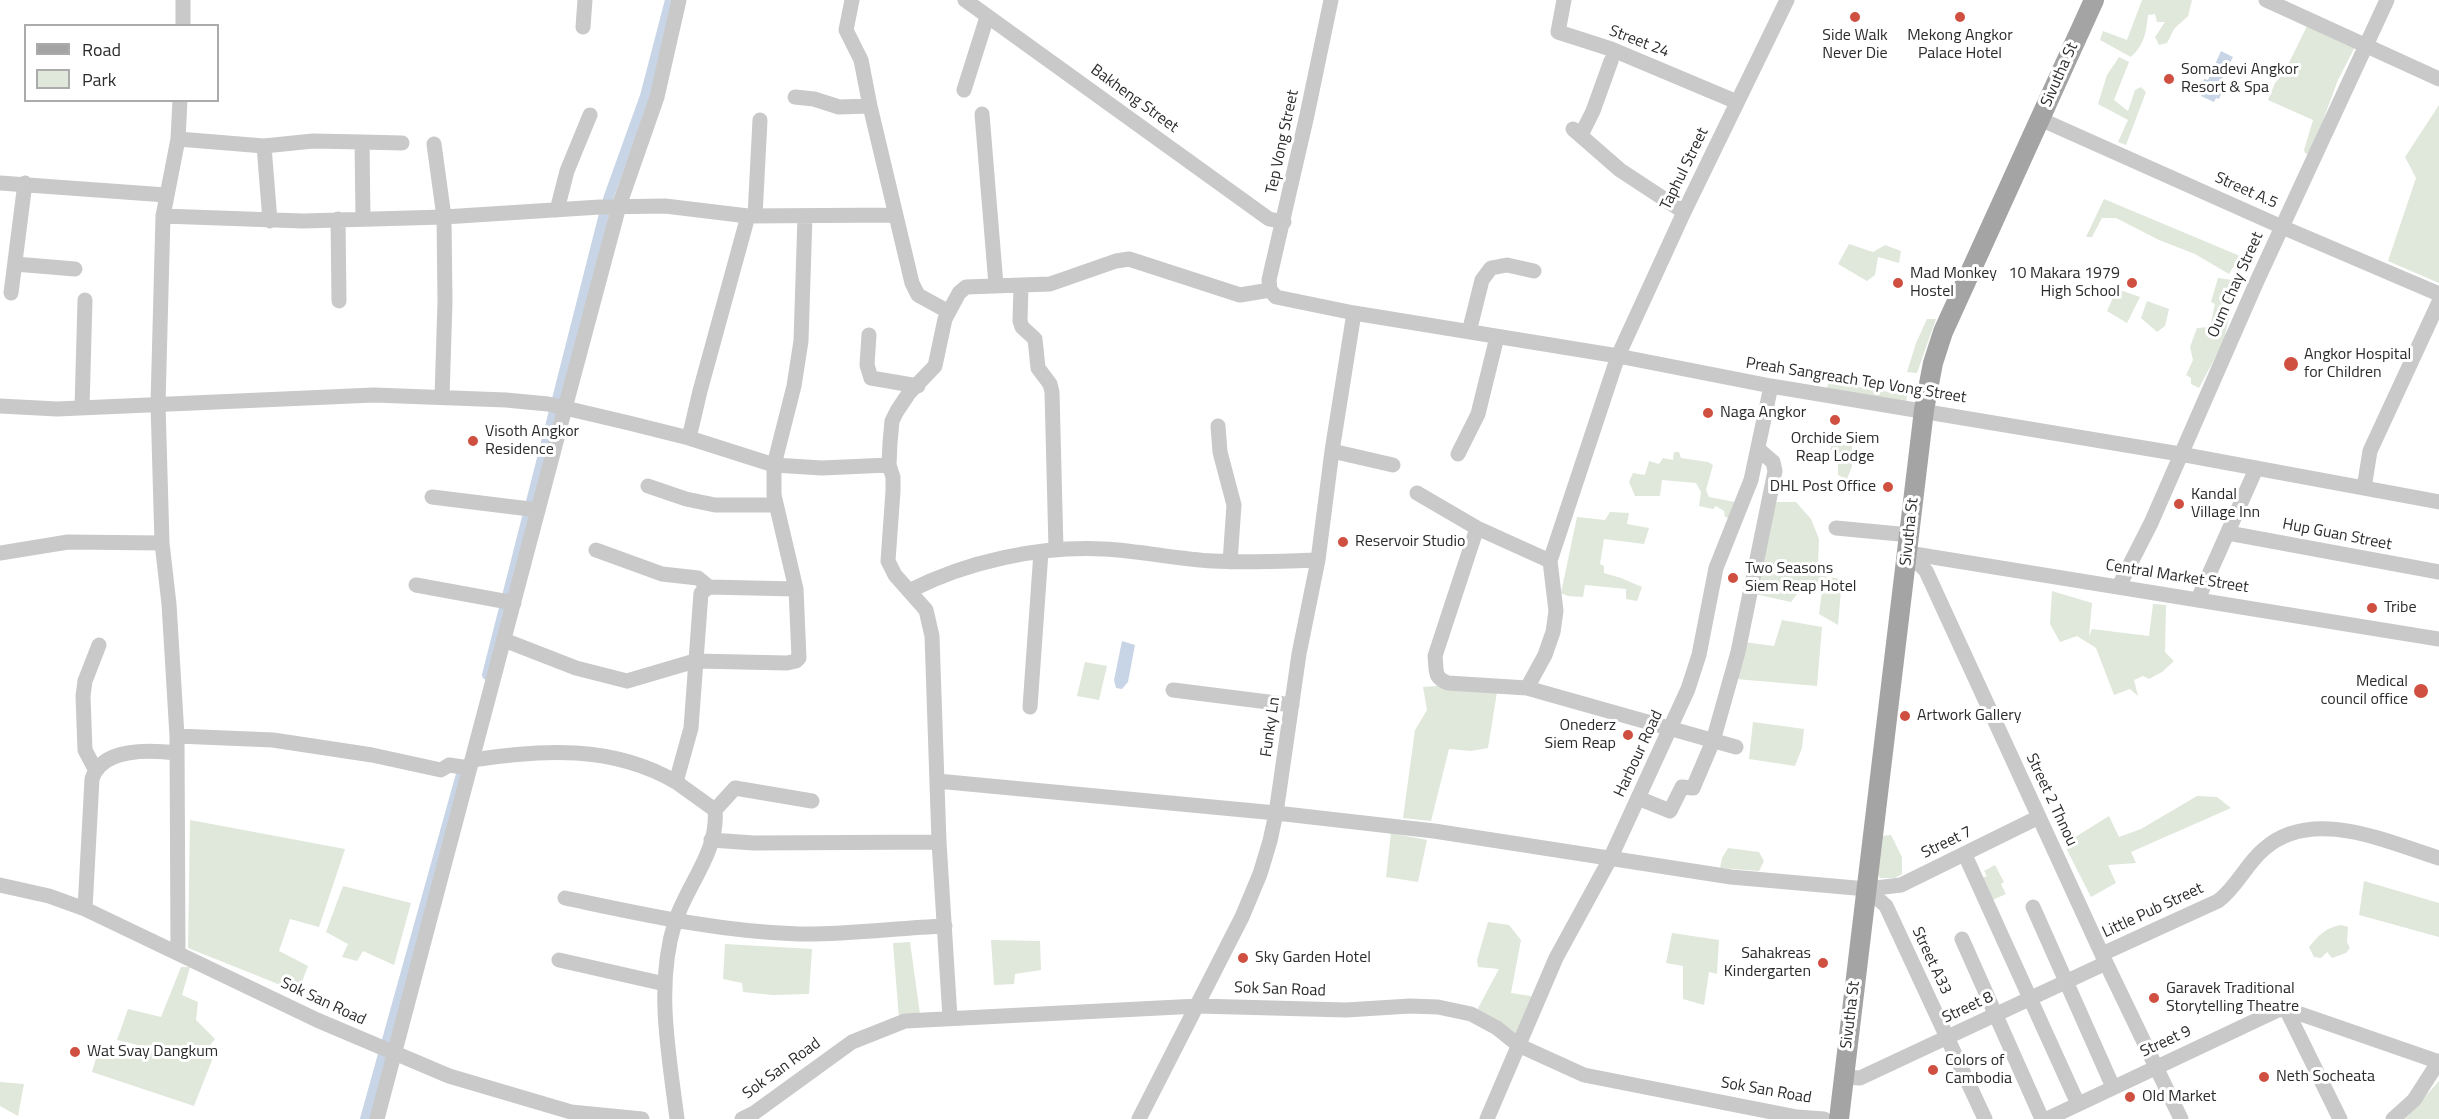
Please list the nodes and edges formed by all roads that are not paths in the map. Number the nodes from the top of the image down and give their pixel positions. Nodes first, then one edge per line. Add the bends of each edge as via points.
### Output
1 (183, 0) edge
2 (585, 0) edge
3 (679, 0) edge
4 (852, 0) edge
5 (965, 0) edge
6 (1331, 0) edge
7 (1564, 0) edge
8 (1787, 0) edge
9 (2094, 0) edge
10 (2266, 0) edge
11 (2387, 0) edge
12 (987, 17) junction
13 (183, 24) edge
14 (583, 27) dead end
15 (2366, 45) junction
16 (1611, 61) dead end
17 (2439, 79) edge
18 (964, 90) dead end
19 (795, 97) dead end
20 (180, 102) edge
21 (1737, 102) junction
22 (870, 106) junction
23 (982, 114) dead end
24 (590, 115) dead end
25 (2040, 119) junction
26 (760, 120) dead end
27 (177, 139) junction
28 (362, 142) junction
29 (402, 142) dead end
30 (434, 144) dead end
31 (264, 146) junction
32 (0, 183) edge
33 (25, 183) junction
34 (166, 195) junction
35 (610, 207) junction
36 (557, 210) junction
37 (1684, 212) junction
38 (896, 215) junction
39 (163, 216) junction
40 (752, 216) junction
41 (806, 216) junction
42 (363, 218) junction
43 (444, 218) junction
44 (338, 219) junction
45 (270, 221) junction
46 (1284, 222) junction
47 (2282, 227) junction
48 (15, 264) junction
49 (75, 269) dead end
50 (1534, 271) dead end
51 (996, 285) junction
52 (1021, 286) junction
53 (1270, 290) junction
54 (11, 293) dead end
55 (2439, 294) edge
56 (85, 300) dead end
57 (339, 301) dead end
58 (2439, 302) edge
59 (949, 312) junction
60 (1354, 313) junction
61 (1469, 332) junction
62 (869, 335) dead end
63 (1497, 337) junction
64 (1618, 356) junction
65 (918, 386) junction
66 (1771, 386) junction
67 (442, 396) junction
68 (158, 404) junction
69 (0, 406) edge
70 (557, 406) junction
71 (82, 408) junction
72 (1924, 410) junction
73 (1218, 426) dead end
74 (689, 438) junction
75 (1758, 448) junction
76 (1332, 451) junction
77 (1458, 454) dead end
78 (2180, 454) junction
79 (774, 465) junction
80 (889, 465) junction
81 (1393, 465) dead end
82 (2256, 469) junction
83 (648, 486) dead end
84 (2364, 488) junction
85 (1417, 493) dead end
86 (432, 497) dead end
87 (2439, 502) edge
88 (775, 505) junction
89 (531, 509) junction
90 (1477, 528) junction
91 (1836, 528) dead end
92 (2228, 533) junction
93 (162, 543) junction
94 (1909, 544) junction
95 (596, 550) dead end
96 (1048, 551) junction
97 (0, 553) edge
98 (1942, 557) junction
99 (1318, 560) junction
100 (1550, 561) junction
101 (1230, 562) junction
102 (1926, 571) junction
103 (2439, 572) edge
104 (416, 585) dead end
105 (2119, 586) junction
106 (709, 587) junction
107 (796, 589) junction
108 (909, 591) junction
109 (2198, 599) junction
110 (506, 601) junction
111 (2439, 639) edge
112 (504, 640) junction
113 (99, 645) dead end
114 (695, 661) junction
115 (1527, 688) junction
116 (1173, 690) dead end
117 (1292, 705) junction
118 (1030, 707) dead end
119 (1670, 729) junction
120 (177, 736) junction
121 (1713, 741) junction
122 (1736, 747) dead end
123 (177, 753) junction
124 (465, 765) junction
125 (95, 769) junction
126 (937, 781) junction
127 (676, 782) junction
128 (1638, 798) junction
129 (812, 801) dead end
130 (715, 810) junction
131 (1276, 813) junction
132 (2039, 817) junction
133 (711, 840) junction
134 (939, 842) junction
135 (1965, 855) junction
136 (2439, 858) edge
137 (1610, 860) junction
138 (0, 885) edge
139 (1867, 889) junction
140 (564, 898) dead end
141 (2033, 907) dead end
142 (85, 909) junction
143 (675, 920) junction
144 (945, 926) junction
145 (1962, 939) dead end
146 (178, 953) junction
147 (2104, 959) junction
148 (559, 960) dead end
149 (2066, 982) junction
150 (665, 984) junction
151 (2031, 998) junction
152 (1198, 1006) junction
153 (2286, 1009) junction
154 (1996, 1014) junction
155 (950, 1018) junction
156 (1947, 1037) junction
157 (1518, 1045) junction
158 (387, 1050) junction
159 (2439, 1061) edge
160 (2156, 1066) junction
161 (1844, 1077) junction
162 (2113, 1087) junction
163 (2078, 1104) junction
164 (377, 1119) edge
165 (642, 1119) edge
166 (677, 1119) edge
167 (742, 1119) edge
168 (1139, 1119) edge
169 (1487, 1119) edge
170 (1824, 1119) edge
171 (1839, 1119) edge
172 (1985, 1119) edge
173 (2044, 1119) edge
174 (2181, 1119) edge
175 (2340, 1119) edge
176 (2393, 1119) edge

1 - 13 street
2 - 14 street
3 - 35 street via 657,98
4 - 22 street via 846,30 861,60
5 - 12 street, Bakheng Street
6 - 46 street, Tep Vong Street
7 - 21 street, Street 24 via 1558,32 1611,49
8 - 21 street, Taphul Street
9 - 25 main road, Sivutha St
10 - 15 street
11 - 15 street, Oum Chay Street
12 - 18 street
12 - 46 street, Bakheng Street via 1269,219
15 - 17 street
15 - 47 street, Oum Chay Street
16 - 37 street via 1593,111 1577,132 1620,170
19 - 22 street via 839,107
20 - 27 street
21 - 37 street, Taphul Street
22 - 38 street
23 - 51 street
24 - 36 street via 567,171
25 - 47 street, Street A.5
25 - 72 main road, Sivutha St via 1943,332
26 - 40 street
27 - 31 street
27 - 34 street
28 - 29 street
28 - 31 street
28 - 42 street
30 - 43 street
31 - 45 street
32 - 33 street
33 - 34 street
33 - 48 street
34 - 39 street
35 - 36 street
35 - 40 street via 665,206
35 - 70 street
36 - 43 street
37 - 64 street, Taphul Street
38 - 41 street
38 - 59 street via 915,290
39 - 45 street
39 - 68 street
40 - 41 street
40 - 74 street
41 - 79 street via 801,340
42 - 43 street
42 - 44 street
43 - 67 street
44 - 45 street
44 - 57 street
46 - 53 street, Tep Vong Street
47 - 55 street, Street A.5
47 - 78 street, Oum Chay Street
48 - 49 street
48 - 54 street
50 - 61 street via 1507,265 1491,268 1482,280
51 - 52 street
51 - 59 street via 971,286 961,291
52 - 53 street via 1058,283 1129,259 1240,295
52 - 96 street via 1020,321 1035,339 1038,368 1052,392
53 - 60 street, Preah Sangreach Tep Vong Street via 1276,297
56 - 71 street
58 - 84 street via 2370,451
59 - 65 street via 935,366
60 - 61 street, Preah Sangreach Tep Vong Street
60 - 76 street, Funky Ln
61 - 63 street, Preah Sangreach Tep Vong Street
62 - 65 street via 867,365 871,378
63 - 64 street, Preah Sangreach Tep Vong Street
63 - 77 street via 1479,414
64 - 66 street, Preah Sangreach Tep Vong Street
64 - 100 street, Taphul Street
65 - 80 street via 909,393 892,421
66 - 72 street, Preah Sangreach Tep Vong Street
66 - 75 street, Harbour Road
67 - 68 street via 304,396
67 - 70 street
68 - 71 street
68 - 93 street
69 - 71 street
70 - 74 street
70 - 89 street
72 - 78 street, Preah Sangreach Tep Vong Street
72 - 94 main road, Sivutha St
73 - 101 street via 1220,452 1234,505
74 - 79 street
75 - 119 street, Harbour Road via 1749,486 1716,568 1694,674
75 - 121 street via 1773,462 1775,471 1738,652
76 - 81 street
76 - 99 street, Funky Ln
78 - 82 street, Preah Sangreach Tep Vong Street
78 - 105 street, Oum Chay Street
79 - 80 street
79 - 88 street
80 - 108 street via 893,492 888,561
82 - 84 street, Preah Sangreach Tep Vong Street
82 - 92 street
83 - 88 street via 715,505
84 - 87 street, Preah Sangreach Tep Vong Street
85 - 90 street
86 - 89 street
88 - 107 street
89 - 110 street
90 - 100 street
90 - 115 street via 1435,656 1437,676 1448,683
91 - 94 street, Central Market Street
92 - 103 street, Hup Guan Street
92 - 109 street
93 - 97 street via 68,542
93 - 120 street
94 - 98 street, Central Market Street
94 - 102 street, Street 2 Thnou
94 - 139 main road, Sivutha St
95 - 106 street via 656,572 698,578
96 - 101 street via 1107,549
96 - 108 street via 960,568
96 - 118 street
98 - 102 street via 1931,562
98 - 105 street, Central Market Street
99 - 101 street
99 - 117 street, Funky Ln
100 - 115 street via 1556,611 1545,655
102 - 132 street, Street 2 Thnou
104 - 110 street
105 - 109 street, Central Market Street
106 - 107 street
106 - 114 street via 701,593
107 - 114 street via 800,655 796,661
108 - 126 street via 926,610 932,636
109 - 111 street, Central Market Street
110 - 112 street
112 - 114 street via 576,668 627,681
112 - 124 street
113 - 125 street via 84,681 83,696 85,750
114 - 127 street via 691,728
115 - 119 street
116 - 117 street
117 - 131 street, Funky Ln
119 - 121 street
119 - 128 street, Harbour Road
120 - 123 street
120 - 124 street via 273,740 441,770 449,765
121 - 122 street
121 - 128 street via 1693,788 1682,787 1670,811
123 - 125 street via 151,750 124,754
123 - 146 street
124 - 127 street via 526,752 579,753 630,763
124 - 158 street
125 - 142 street
126 - 131 street, Street 7
126 - 134 street
127 - 130 street
128 - 137 street, Harbour Road
129 - 130 street via 735,788
130 - 133 street
131 - 137 street, Street 7 via 1434,831
131 - 152 street, Funky Ln via 1260,874
132 - 135 street, Street 7
132 - 147 street, Street 2 Thnou
133 - 134 street
133 - 143 street
134 - 144 street
135 - 139 street, Street 7 via 1901,885
135 - 151 street
136 - 147 street, Little Pub Street via 2336,829 2296,832 2263,850 2218,901
137 - 139 street, Street 7 via 1731,877
137 - 157 street, Harbour Road via 1566,936
138 - 142 street, Sok San Road
139 - 156 street, Street A33 via 1886,906
139 - 161 main road, Sivutha St
140 - 143 street
141 - 149 street
142 - 146 street, Sok San Road
143 - 144 street via 801,934
143 - 150 street
144 - 155 street
145 - 154 street
146 - 158 street, Sok San Road
147 - 149 street, Street 8
147 - 160 street, Street 2 Thnou
148 - 150 street
149 - 151 street, Street 8
149 - 162 street
150 - 166 street via 664,1011
151 - 154 street, Street 8
151 - 163 street
152 - 155 street, Sok San Road
152 - 157 street, Sok San Road via 1346,1010 1438,1007 1471,1014
152 - 168 street, Funky Ln
153 - 159 street
153 - 160 street, Street 9 via 2271,1012
153 - 175 street
154 - 156 street, Street 8
154 - 173 street
155 - 167 street, Sok San Road via 905,1021 852,1042
156 - 161 street, Street 8 via 1860,1078
156 - 172 street, Street A33
157 - 169 street, Harbour Road
157 - 170 street, Sok San Road via 1584,1075
158 - 164 street
158 - 165 street, Sok San Road via 449,1077 571,1112
159 - 176 street via 2414,1100
160 - 162 street, Street 9
160 - 174 street, Street 2 Thnou
161 - 171 main road, Sivutha St
162 - 163 street, Street 9
163 - 173 street, Street 9

